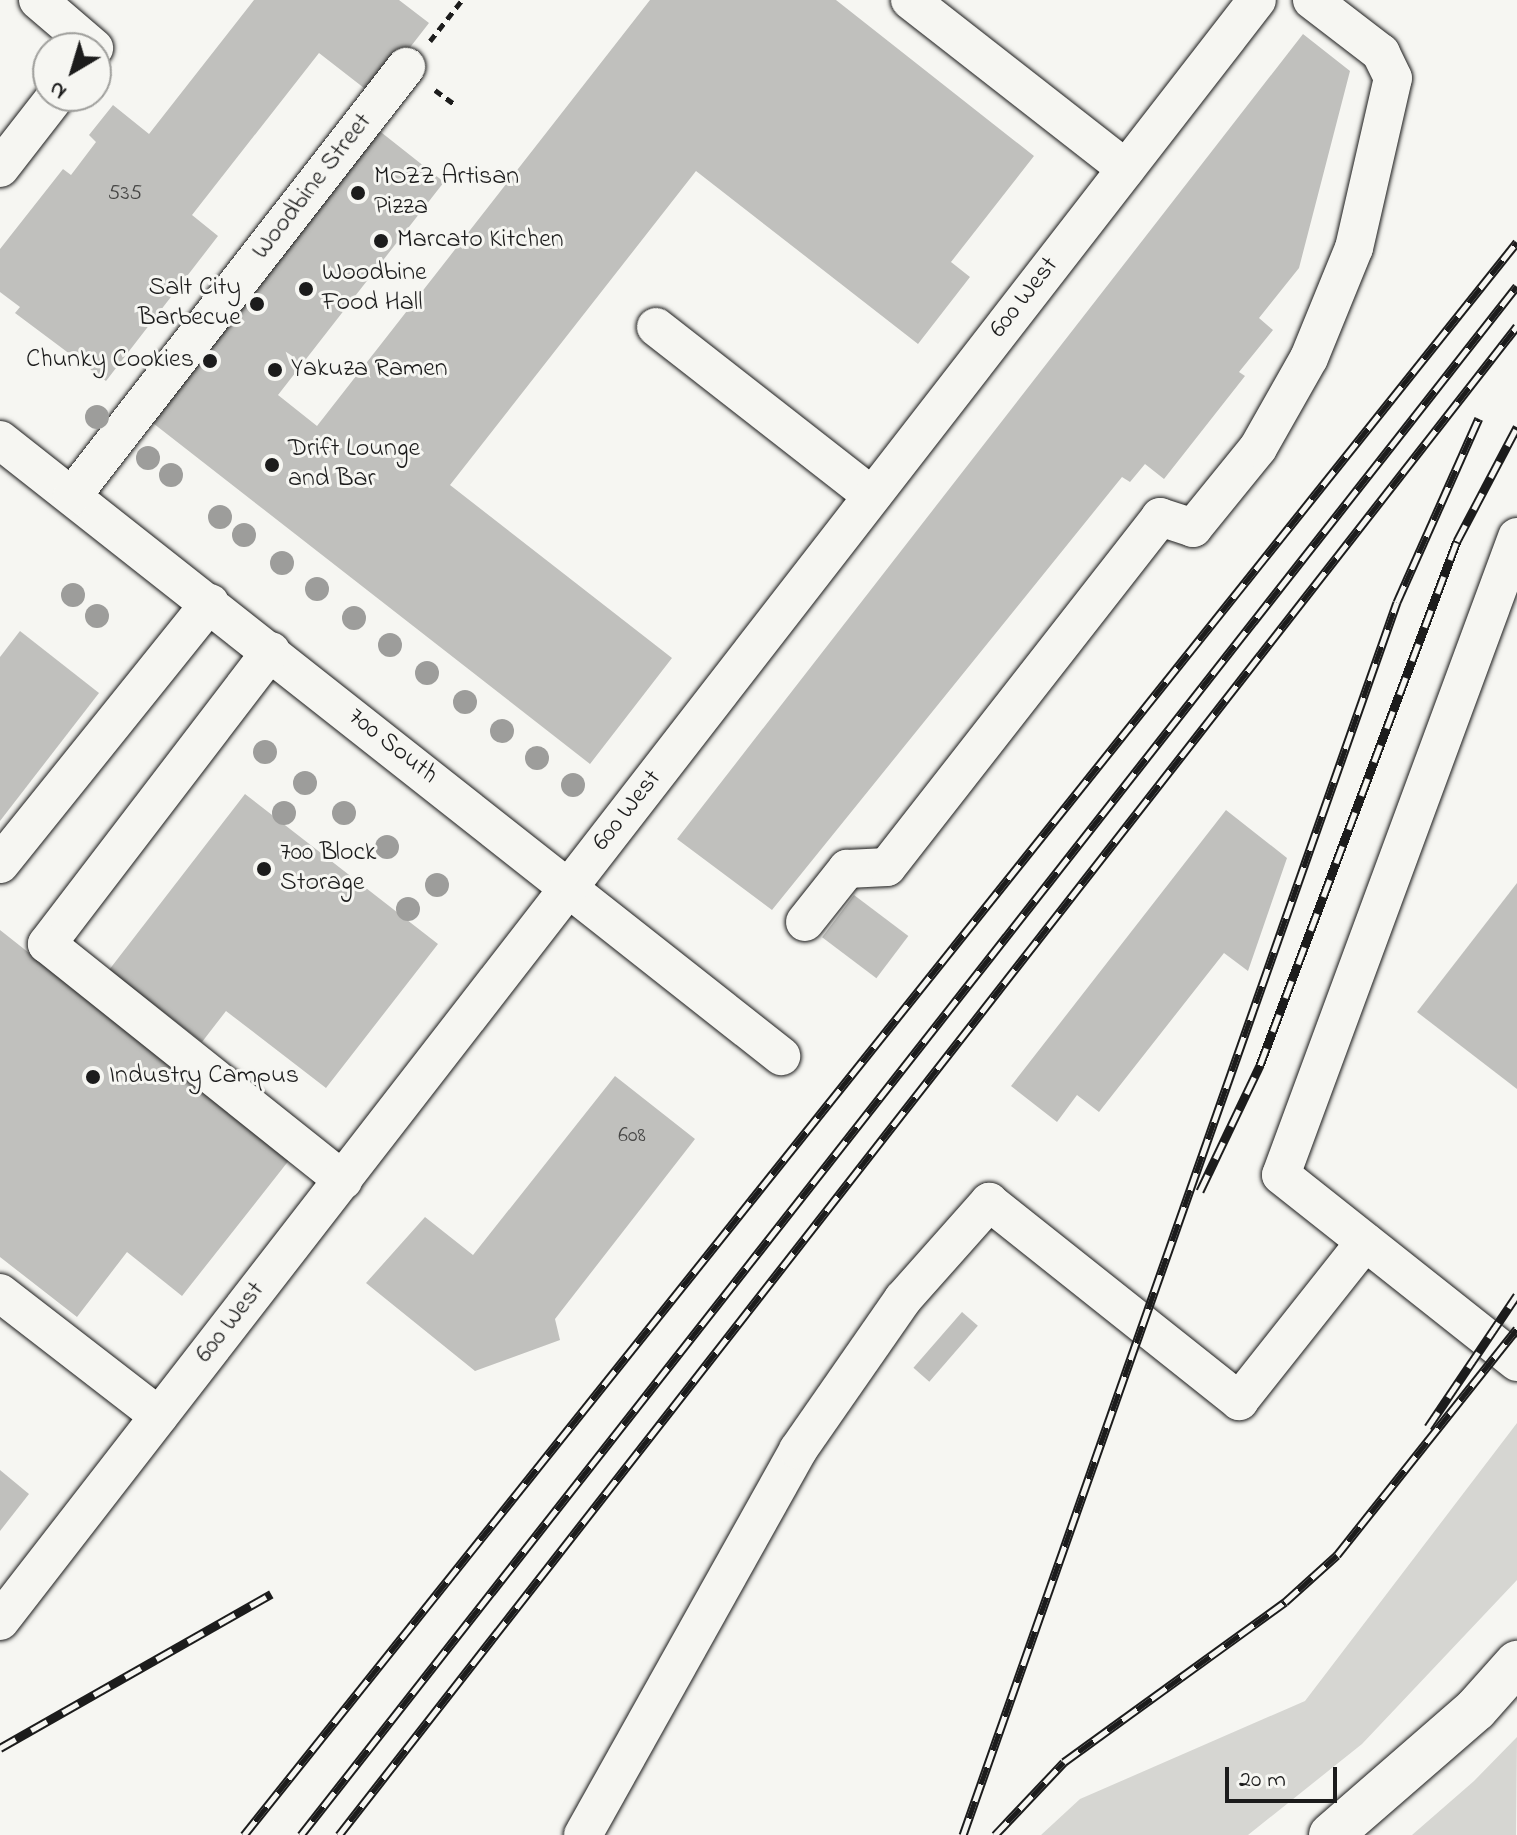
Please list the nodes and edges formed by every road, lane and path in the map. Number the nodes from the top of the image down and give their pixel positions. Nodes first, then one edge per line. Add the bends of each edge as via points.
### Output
1 (38, 0) edge
2 (462, 0) edge
3 (910, 0) edge
4 (1257, 0) edge
5 (1312, 0) edge
6 (75, 32) edge
7 (413, 61) joint
8 (44, 112) edge
9 (0, 168) edge
10 (1126, 169) junction
11 (656, 327) dead end
12 (0, 440) edge
13 (72, 496) junction
14 (872, 496) junction
15 (1517, 537) edge
16 (1506, 595) edge
17 (210, 603) junction
18 (271, 651) junction
19 (0, 864) edge
20 (569, 887) junction
21 (805, 922) dead end
22 (781, 1056) dead end
23 (343, 1180) junction
24 (1365, 1242) junction
25 (0, 1293) edge
26 (1517, 1362) edge
27 (159, 1416) junction
28 (0, 1621) edge
29 (1517, 1663) edge
30 (583, 1835) edge
31 (1331, 1835) edge

1 - 6 street
2 - 7 path
3 - 10 street
4 - 10 street, 600 West
5 - 21 street via 1381,53 1393,78 1354,248 1309,358 1258,448 1193,528 1160,517 887,867 847,869
7 - 13 street, Woodbine Street
8 - 9 street
10 - 14 street, 600 West
11 - 14 street
12 - 13 street, 700 South
13 - 17 street, 700 South
14 - 20 street, 600 West
15 - 16 street
16 - 24 street via 1281,1175
17 - 18 street, 700 South
17 - 19 street
18 - 20 street, 700 South
18 - 23 street via 47,944
20 - 22 street, 700 South
20 - 23 street, 600 West
23 - 27 street, 600 West
24 - 26 street
24 - 30 street via 1239,1401 989,1202 903,1299 798,1450
25 - 27 street
27 - 28 street, 600 West
29 - 31 highway via 1476,1709

